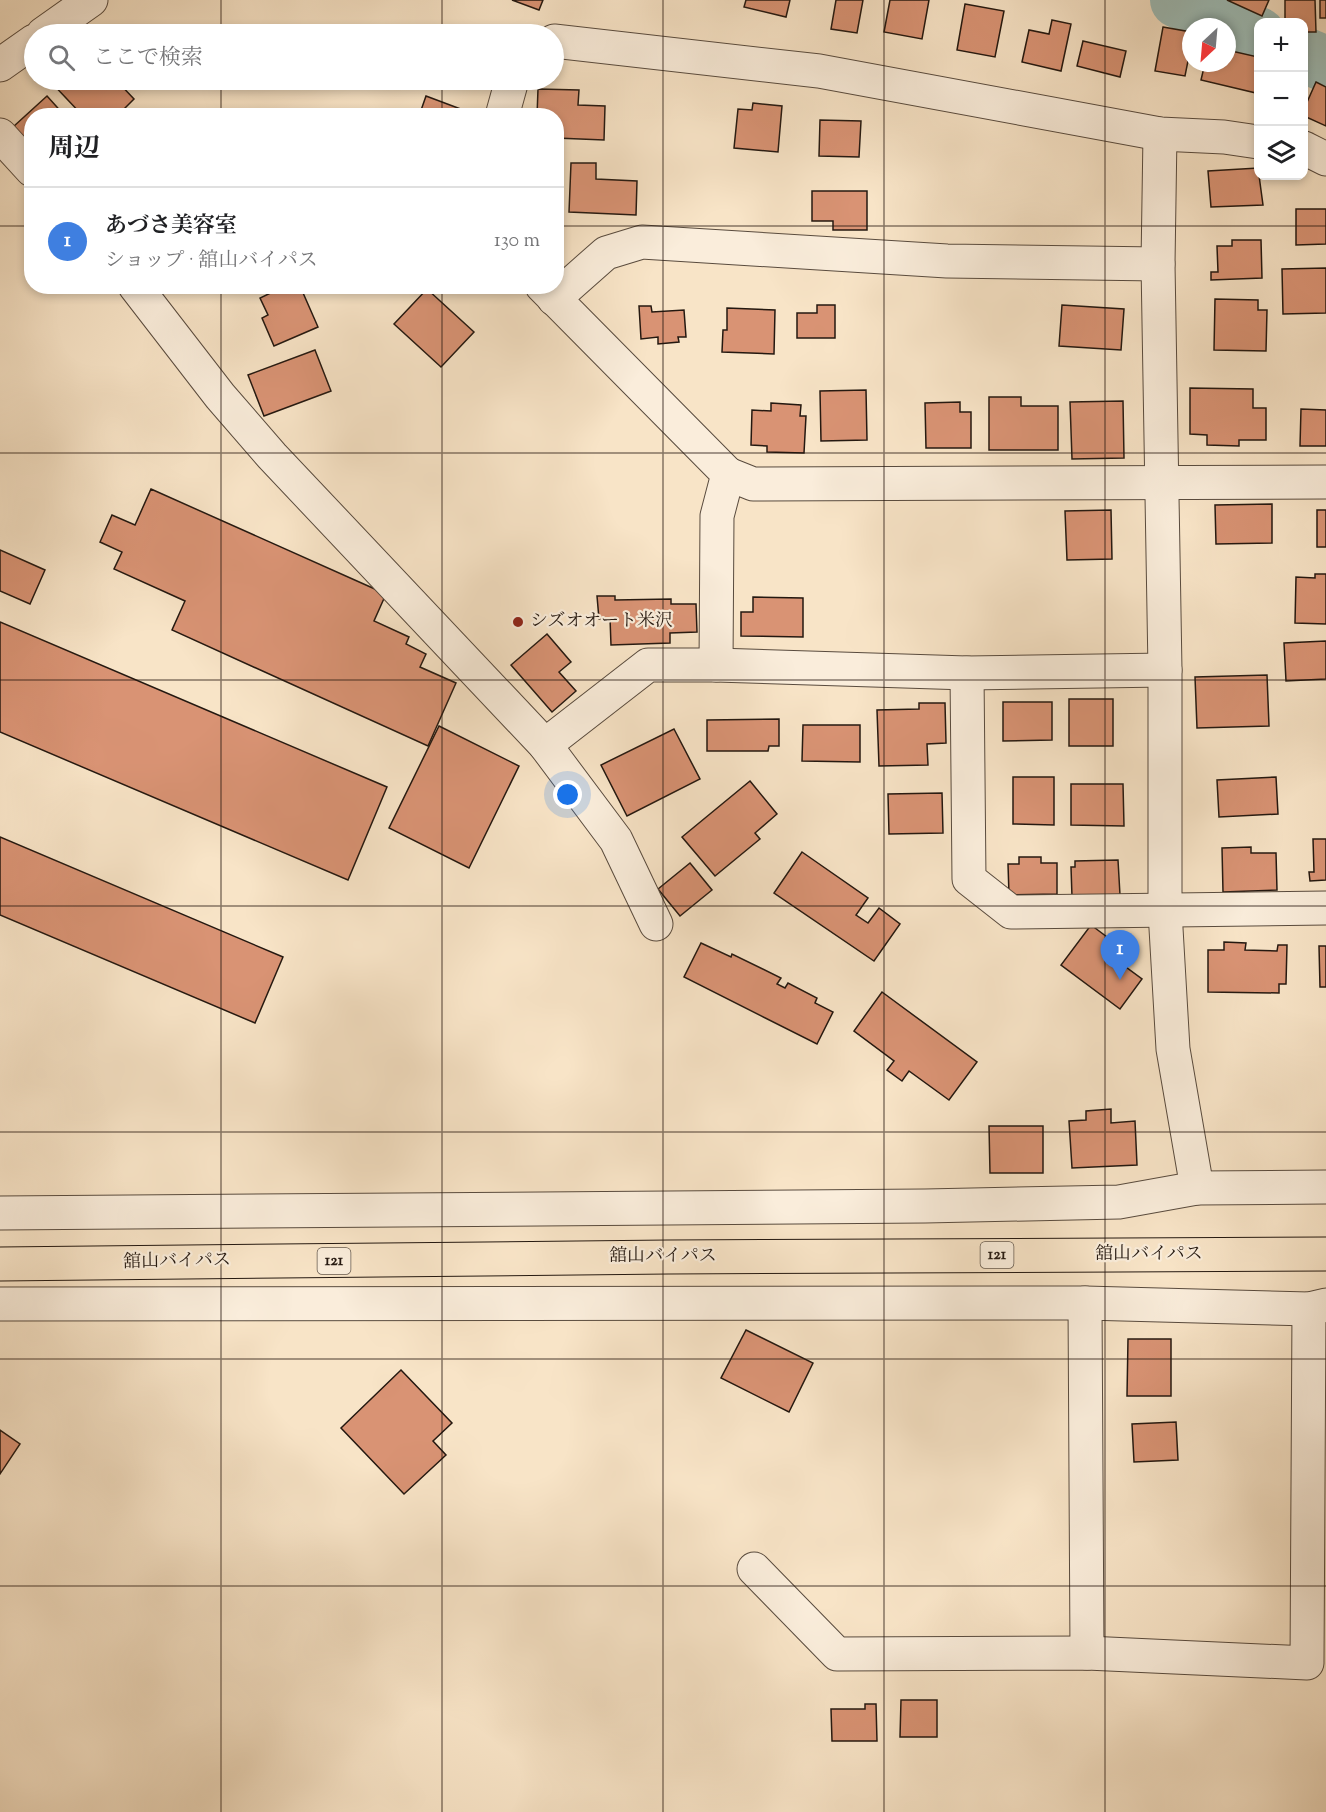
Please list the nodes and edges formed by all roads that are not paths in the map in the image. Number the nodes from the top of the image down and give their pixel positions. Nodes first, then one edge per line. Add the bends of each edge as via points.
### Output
1 (91, 0) edge
2 (57, 24) edge
3 (564, 42) edge
4 (24, 48) edge
5 (0, 65) edge
6 (509, 90) edge
7 (504, 108) edge
8 (1160, 134) junction
9 (0, 135) edge
10 (1254, 141) edge
11 (1308, 150) edge
12 (1326, 159) edge
13 (24, 161) edge
14 (1158, 264) junction
15 (564, 282) edge
16 (141, 294) edge
17 (549, 294) edge
18 (728, 474) junction
19 (1161, 482) junction
20 (1326, 482) edge
21 (716, 665) junction
22 (1165, 670) junction
23 (967, 673) junction
24 (545, 745) junction
25 (1326, 908) edge
26 (1165, 911) junction
27 (656, 924) dead end
28 (1326, 1187) edge
29 (1197, 1188) junction
30 (0, 1213) edge
31 (1326, 1254) edge
32 (0, 1264) edge
33 (1084, 1303) junction
34 (0, 1304) edge
35 (1317, 1307) edge
36 (754, 1569) dead end
37 (1087, 1653) junction

1 - 2 street
3 - 8 street via 819,71
4 - 5 street
6 - 7 street
8 - 10 street
8 - 14 street
9 - 13 street
11 - 12 street
14 - 15 street via 946,261 642,242 606,253
14 - 19 street
16 - 24 street via 272,456
17 - 18 street
18 - 19 street via 753,484
18 - 21 street via 717,516
19 - 20 street
19 - 22 street
21 - 23 street
21 - 24 street via 648,665
22 - 23 street
22 - 26 street
23 - 26 street via 969,879 1011,912
24 - 27 street via 616,840
25 - 26 street
26 - 29 street via 1173,1049
28 - 29 street
29 - 30 street via 1119,1202
31 - 32 highway, 舘山バイパス / 121
33 - 34 street
33 - 35 street
33 - 37 street
35 - 37 street via 1307,1663
36 - 37 street via 837,1654

